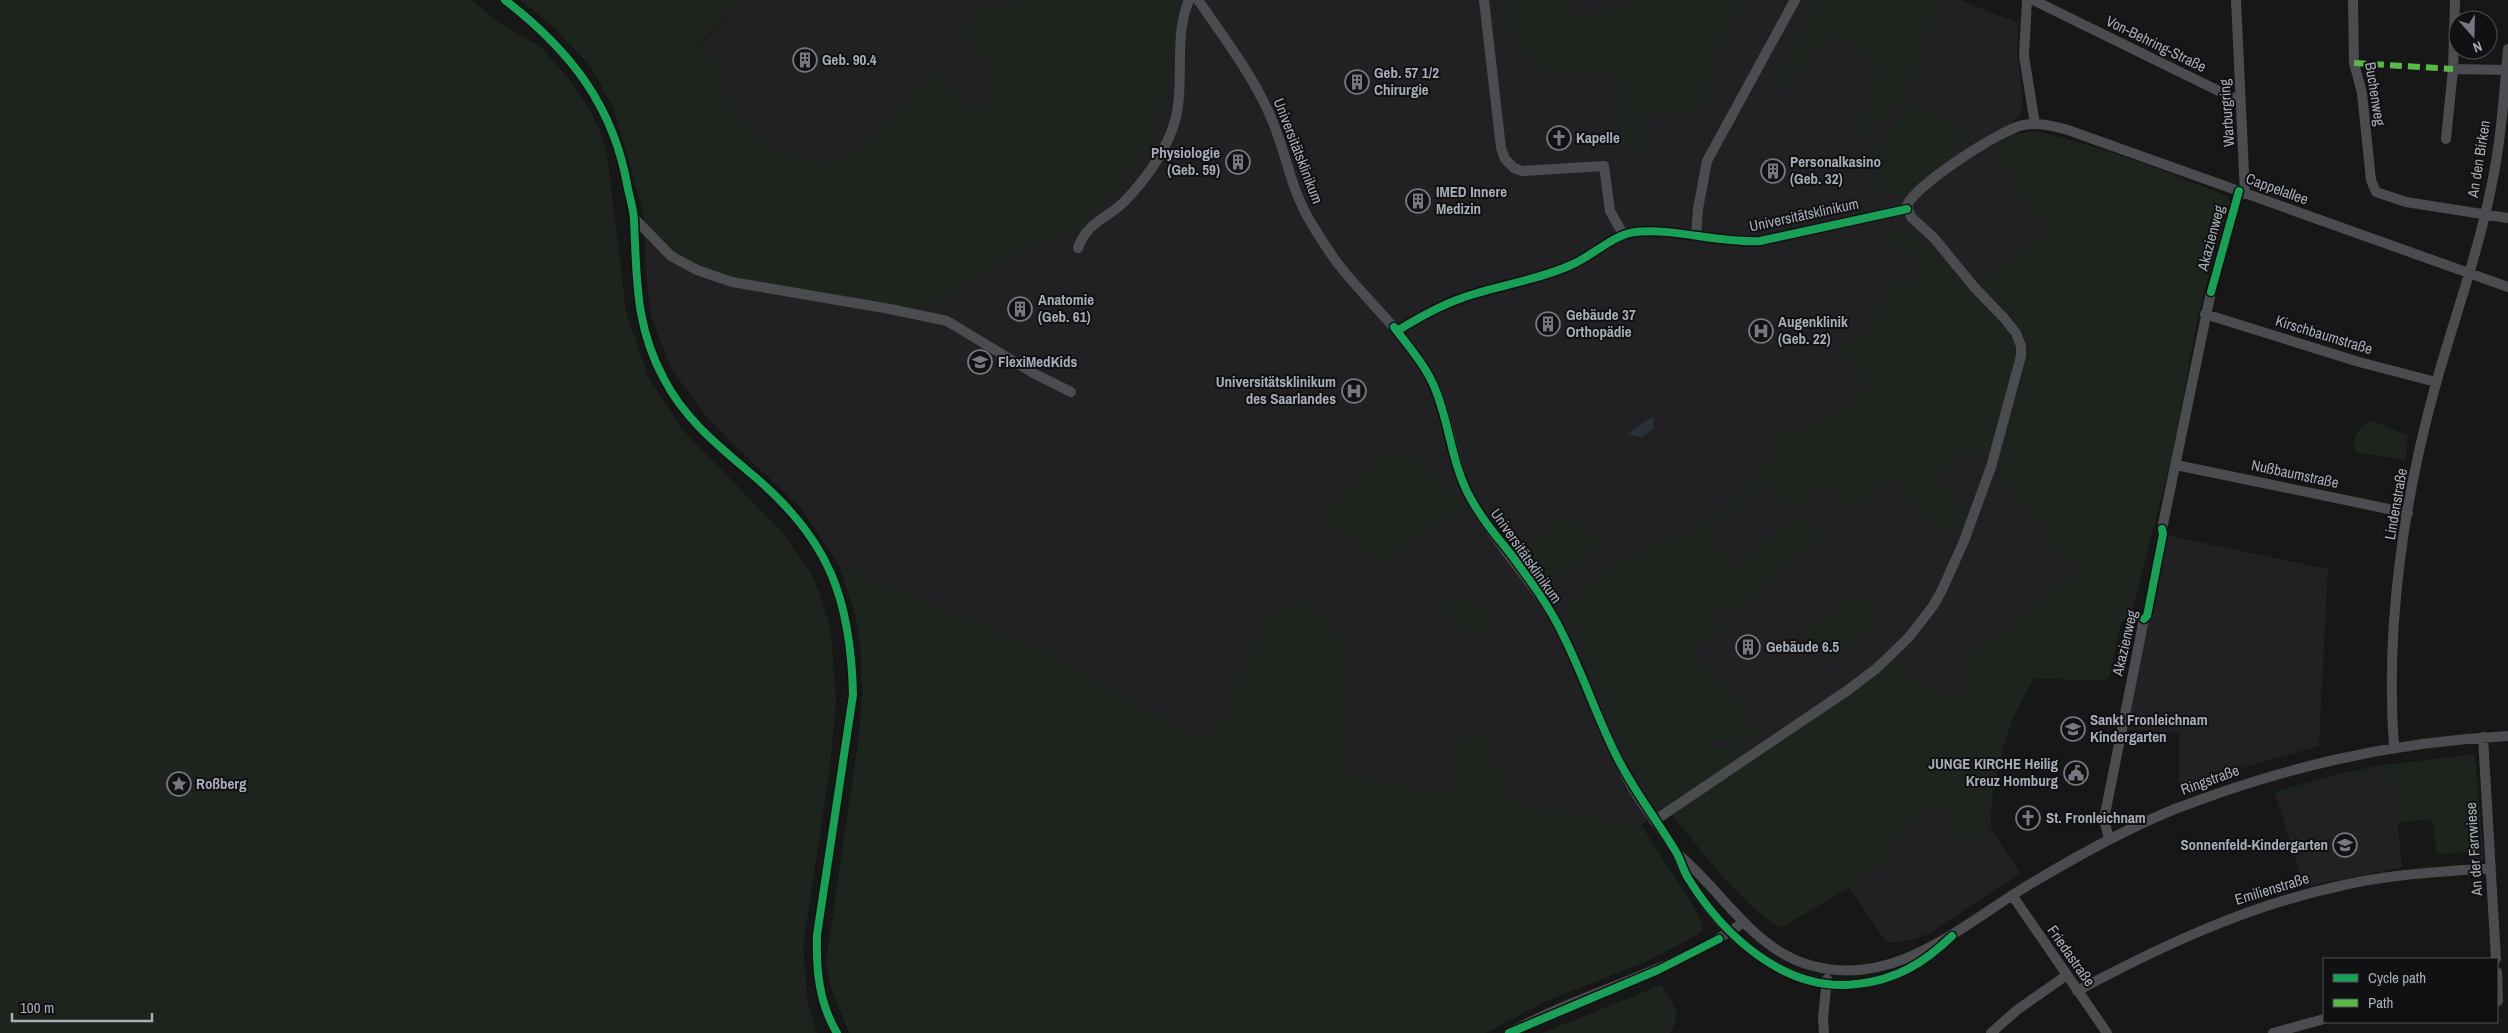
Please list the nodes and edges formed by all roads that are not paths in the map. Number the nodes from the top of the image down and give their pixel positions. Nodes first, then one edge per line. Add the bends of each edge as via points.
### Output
1 (505, 0) edge
2 (1189, 0) edge
3 (1198, 0) edge
4 (1484, 0) edge
5 (1795, 0) edge
6 (2027, 0) edge
7 (2033, 0) edge
8 (2236, 0) edge
9 (2352, 0) edge
10 (2454, 1) edge
11 (2508, 49) edge
12 (2453, 69) junction
13 (2507, 70) edge
14 (2240, 98) junction
15 (2035, 124) junction
16 (2446, 139) dead end
17 (2245, 194) junction
18 (1907, 209) junction
19 (2485, 215) junction
20 (634, 218) junction
21 (2508, 218) edge
22 (1623, 234) junction
23 (1696, 236) junction
24 (1078, 248) dead end
25 (2470, 273) junction
26 (2508, 288) edge
27 (2211, 292) dead end
28 (2205, 314) junction
29 (1397, 331) junction
30 (2436, 382) junction
31 (1071, 392) dead end
32 (2176, 465) junction
33 (2408, 513) junction
34 (2162, 529) dead end
35 (2144, 619) dead end
36 (2508, 736) edge
37 (2483, 737) junction
38 (2394, 747) junction
39 (1654, 821) junction
40 (2109, 838) junction
41 (1677, 853) junction
42 (2491, 868) junction
43 (2012, 895) junction
44 (1744, 922) junction
45 (1730, 932) junction
46 (1952, 936) junction
47 (2496, 958) edge
48 (1828, 969) junction
49 (2067, 976) junction
50 (2498, 979) edge
51 (1827, 984) junction
52 (2078, 990) junction
53 (2501, 1001) edge
54 (2323, 1019) edge
55 (836, 1033) edge
56 (1509, 1033) edge
57 (1824, 1033) edge
58 (1991, 1033) edge
59 (2107, 1033) edge
60 (2273, 1033) edge

1 - 20 street via 550,38 582,75 600,104 621,152
2 - 24 street via 1182,36 1180,93 1172,132 1150,170 1125,201 1083,234
3 - 29 street, Universitätsklinikum via 1260,94 1274,124 1291,183 1311,224 1338,263
4 - 22 street via 1501,148 1505,159 1522,171 1604,166 1610,211
5 - 23 street via 1706,161
6 - 15 street via 2024,56
7 - 14 street, Von-Behring-Straße via 2233,98
8 - 14 street, Warburgring
9 - 19 street, Buchenweg via 2354,63 2362,93 2371,180 2376,192 2406,202
10 - 12 street
11 - 13 street, An den Birken
12 - 13 street
12 - 16 street
13 - 19 street, An den Birken
14 - 17 street, Warburgring
15 - 17 street, Cappelallee via 2065,129
15 - 18 street via 2012,128 1985,144 1915,194
17 - 25 street, Cappelallee
18 - 23 street, Universitätsklinikum via 1760,241 1738,242
18 - 39 street via 1911,218 1934,238 2004,318 2021,346 2018,371 1991,467 1964,541 1934,606 1892,654 1848,690
19 - 21 street
19 - 25 street, An den Birken
20 - 31 street via 671,256 697,270 732,282 947,321
20 - 55 street via 640,312 648,346 664,381 691,420 770,490 809,534 836,585 846,618 853,695 816,935 820,990
22 - 23 street, Universitätsklinikum
22 - 29 street, Universitätsklinikum via 1572,265 1463,298 1434,309
25 - 26 street, Cappelallee
25 - 30 street, Lindenstraße
27 - 28 street, Akazienweg
28 - 30 street, Kirschbaumstraße via 2359,362
28 - 32 street, Akazienweg
29 - 39 street, Universitätsklinikum via 1416,355 1436,390 1462,483 1564,636 1614,751
30 - 33 street, Lindenstraße
32 - 33 street, Nußbaumstraße
32 - 34 street, Akazienweg
33 - 38 street, Lindenstraße via 2396,605
35 - 40 street, Akazienweg via 2104,818
36 - 37 street, Ringstraße
37 - 38 street, Ringstraße
37 - 42 street, An der Farrwiese
38 - 40 street, Ringstraße via 2275,773 2173,810
39 - 41 street, Universitätsklinikum
40 - 43 street, Ringstraße
41 - 44 street, Ringstraße via 1698,871
41 - 45 street, Ringstraße via 1687,877
42 - 47 street, An der Farrwiese
42 - 52 street, Emilienstraße via 2406,875 2300,895 2194,932
43 - 46 street, Ringstraße
43 - 49 street, Friedastraße
44 - 45 street
44 - 48 street, Ringstraße via 1781,954
45 - 51 street, Ringstraße via 1774,965 1800,978
45 - 56 street via 1658,970
46 - 48 street, Ringstraße via 1901,961 1881,967
46 - 51 street, Ringstraße via 1933,955 1898,975 1873,982
48 - 51 street
49 - 52 street, Friedastraße
49 - 58 street via 2017,1010
50 - 53 street
51 - 57 street via 1822,1018
52 - 59 street, Friedastraße
54 - 60 street

